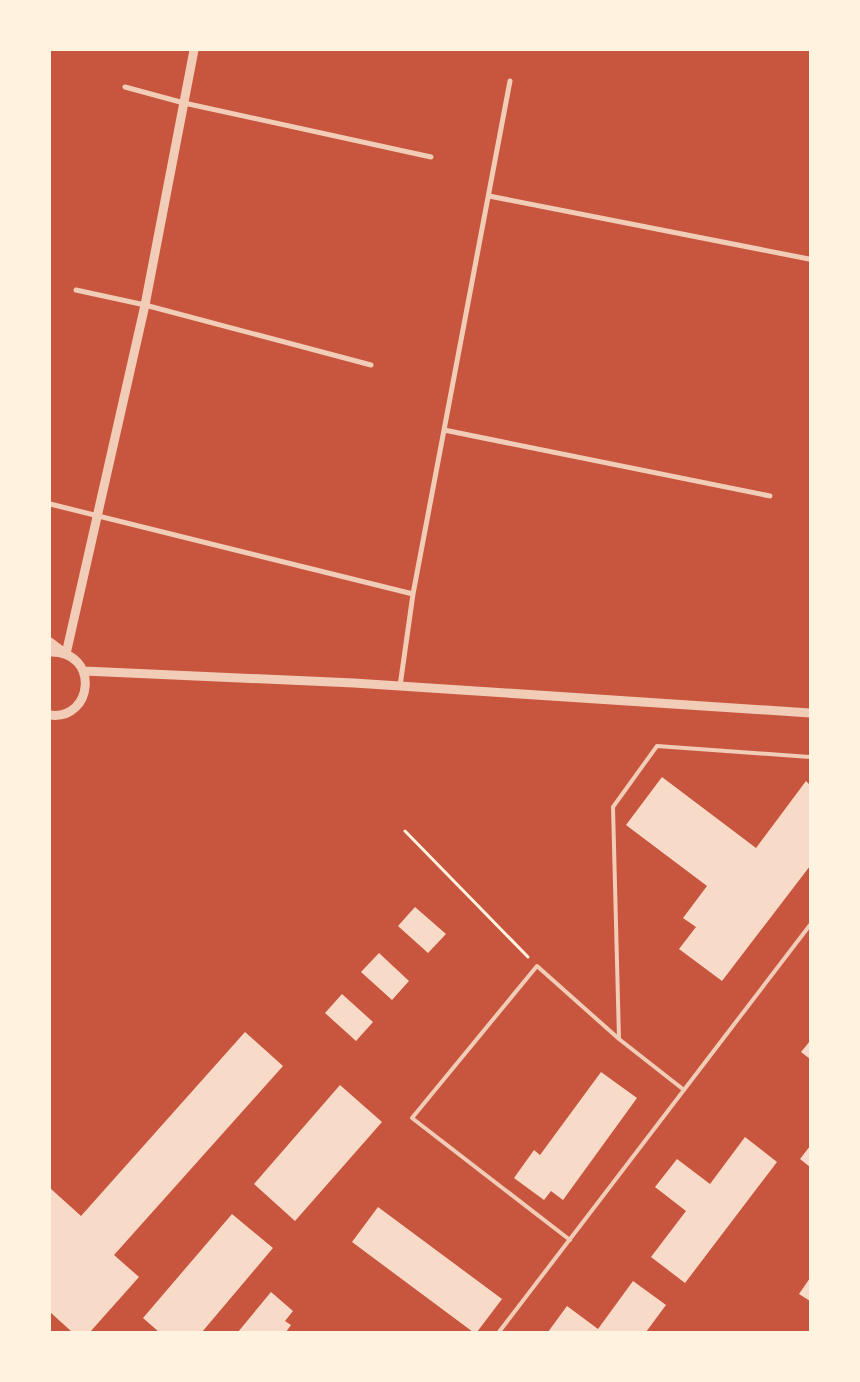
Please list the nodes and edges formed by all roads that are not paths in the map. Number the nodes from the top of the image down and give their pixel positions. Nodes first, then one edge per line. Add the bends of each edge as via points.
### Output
1 (194, 50) edge
2 (510, 81) dead end
3 (125, 87) dead end
4 (184, 103) junction
5 (431, 157) dead end
6 (489, 196) junction
7 (809, 259) edge
8 (76, 290) dead end
9 (145, 305) junction
10 (371, 365) dead end
11 (444, 430) junction
12 (770, 496) dead end
13 (50, 504) edge
14 (99, 516) junction
15 (413, 594) junction
16 (50, 642) edge
17 (50, 652) edge
18 (66, 654) junction
19 (84, 671) junction
20 (400, 686) junction
21 (810, 713) edge
22 (50, 715) edge
23 (810, 757) edge
24 (810, 925) edge
25 (619, 1039) junction
26 (684, 1090) junction
27 (570, 1240) junction
28 (499, 1332) edge

1 - 4 street
2 - 6 street
3 - 4 street
4 - 5 street
4 - 9 street
6 - 7 street
6 - 11 street
8 - 9 street
9 - 10 street
9 - 14 street
11 - 12 street
11 - 15 street
13 - 14 street
14 - 15 street
14 - 18 street
15 - 20 street
16 - 18 street
17 - 18 street
18 - 19 street via 74,658
19 - 20 street
19 - 22 street via 85,686 80,702 64,714
20 - 21 street
23 - 25 lane via 657,746 613,807
24 - 26 lane
25 - 26 lane
25 - 27 lane via 538,966 412,1118
26 - 27 lane
27 - 28 lane

